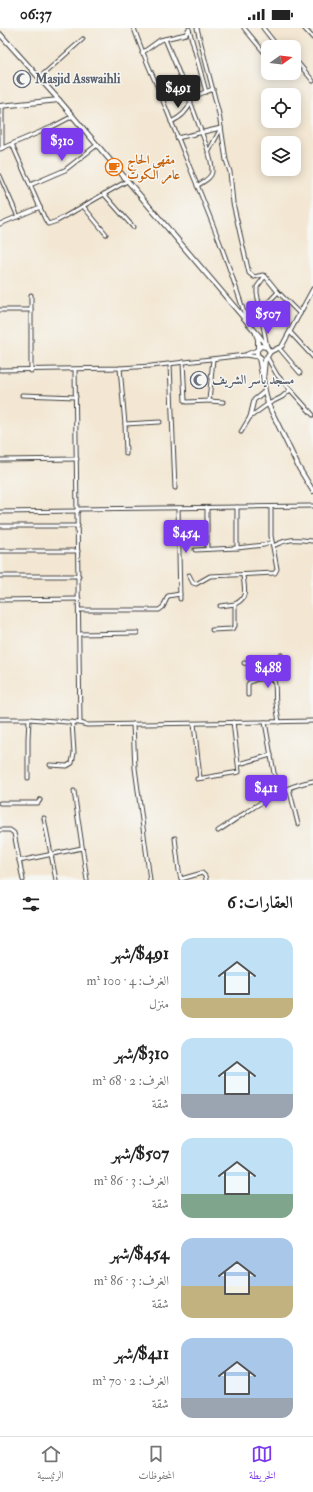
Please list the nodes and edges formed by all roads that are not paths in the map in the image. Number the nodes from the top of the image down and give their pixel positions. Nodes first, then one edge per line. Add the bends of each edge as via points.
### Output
1 (134, 28) edge
2 (197, 28) edge
3 (244, 28) edge
4 (263, 28) edge
5 (304, 28) edge
6 (189, 29) edge
7 (0, 34) edge
8 (313, 38) edge
9 (83, 39) dead end
10 (166, 39) junction
11 (272, 40) edge
12 (261, 49) edge
13 (142, 52) junction
14 (301, 66) edge
15 (39, 78) junction
16 (313, 81) edge
17 (213, 89) junction
18 (206, 92) junction
19 (59, 100) junction
20 (190, 100) junction
21 (1, 106) edge
22 (73, 116) junction
23 (171, 122) junction
24 (221, 128) junction
25 (202, 132) junction
26 (177, 138) junction
27 (12, 144) junction
28 (98, 145) junction
29 (1, 149) edge
30 (208, 152) junction
31 (0, 176) edge
32 (127, 181) junction
33 (30, 185) junction
34 (197, 186) junction
35 (104, 194) junction
36 (83, 206) junction
37 (40, 207) junction
38 (18, 217) junction
39 (0, 224) edge
40 (133, 227) dead end
41 (106, 234) dead end
42 (265, 276) junction
43 (313, 289) edge
44 (278, 292) junction
45 (31, 295) dead end
46 (0, 310) edge
47 (31, 310) junction
48 (261, 310) junction
49 (300, 314) junction
50 (246, 320) junction
51 (256, 331) junction
52 (290, 332) junction
53 (279, 348) junction
54 (257, 349) junction
55 (267, 352) junction
56 (245, 355) junction
57 (313, 355) edge
58 (258, 357) junction
59 (213, 359) junction
60 (183, 362) junction
61 (170, 364) junction
62 (120, 368) junction
63 (0, 370) edge
64 (75, 370) junction
65 (31, 371) junction
66 (300, 373) dead end
67 (263, 380) junction
68 (290, 390) junction
69 (264, 391) junction
70 (22, 395) dead end
71 (76, 397) junction
72 (209, 401) junction
73 (223, 402) dead end
74 (268, 404) junction
75 (313, 415) edge
76 (250, 417) junction
77 (160, 422) dead end
78 (125, 424) junction
79 (241, 432) dead end
80 (126, 454) dead end
81 (77, 459) junction
82 (0, 460) edge
83 (175, 488) dead end
84 (313, 491) edge
85 (313, 506) edge
86 (237, 507) junction
87 (271, 507) junction
88 (178, 508) junction
89 (207, 508) junction
90 (78, 510) junction
91 (0, 512) edge
92 (0, 526) edge
93 (78, 526) junction
94 (313, 541) edge
95 (272, 542) junction
96 (273, 546) junction
97 (237, 548) junction
98 (207, 549) junction
99 (195, 550) dead end
100 (0, 551) edge
101 (78, 551) junction
102 (189, 575) dead end
103 (243, 575) junction
104 (0, 576) edge
105 (79, 576) junction
106 (180, 594) junction
107 (79, 599) junction
108 (0, 600) edge
109 (180, 600) dead end
110 (235, 604) junction
111 (220, 606) dead end
112 (79, 610) junction
113 (212, 630) dead end
114 (137, 633) dead end
115 (79, 634) junction
116 (281, 655) dead end
117 (244, 664) dead end
118 (268, 671) junction
119 (274, 680) junction
120 (248, 695) dead end
121 (0, 719) edge
122 (29, 719) junction
123 (313, 721) edge
124 (72, 722) junction
125 (233, 722) junction
126 (265, 722) junction
127 (279, 722) junction
128 (80, 723) junction
129 (133, 724) junction
130 (194, 724) junction
131 (271, 755) junction
132 (239, 764) junction
133 (50, 765) dead end
134 (28, 778) dead end
135 (313, 781) edge
136 (279, 784) dead end
137 (289, 788) junction
138 (74, 791) dead end
139 (40, 800) dead end
140 (0, 803) edge
141 (44, 818) dead end
142 (298, 824) dead end
143 (0, 830) edge
144 (218, 831) dead end
145 (175, 838) dead end
146 (82, 848) junction
147 (51, 855) junction
148 (19, 861) junction
149 (180, 879) edge
150 (23, 880) edge
151 (56, 880) edge
152 (87, 880) edge
153 (150, 880) edge
154 (206, 880) edge

1 - 13 street
2 - 17 street
3 - 12 street
4 - 11 street
5 - 8 street
6 - 10 street via 186,34
6 - 18 street
7 - 15 main road
9 - 15 street
10 - 13 street
10 - 20 street
13 - 23 street
14 - 16 street
15 - 19 main road
17 - 18 street
17 - 24 street
18 - 20 street
19 - 21 main road
19 - 22 main road
20 - 23 street via 184,114
20 - 25 street
21 - 29 street
22 - 27 street
22 - 28 main road
23 - 26 street
24 - 25 street
24 - 30 street
24 - 42 street via 233,203 248,271 252,276
25 - 26 street
25 - 30 street
26 - 34 street
27 - 29 street
27 - 33 street
28 - 32 main road
28 - 33 street via 65,170
30 - 34 street via 212,171 210,177
31 - 38 street
32 - 35 street
32 - 50 main road
33 - 37 street
34 - 50 street via 232,274
35 - 36 street
35 - 40 street
36 - 37 street via 51,224 46,222
36 - 41 street
37 - 38 street
38 - 39 street
42 - 44 street
42 - 48 street via 257,288
43 - 49 street
44 - 48 street
44 - 49 street
45 - 47 street
46 - 47 street
47 - 65 street
48 - 55 street
49 - 52 street
50 - 51 main road
51 - 54 main road
51 - 55 main road
52 - 53 street
52 - 57 street
53 - 55 street
53 - 66 street
54 - 55 main road via 262,346
54 - 56 street
54 - 58 main road
55 - 58 main road via 262,359
55 - 67 main road
55 - 68 street via 276,375
56 - 58 street
56 - 59 street
58 - 67 main road
59 - 60 street
59 - 72 street
60 - 61 street
60 - 72 street via 185,401
61 - 62 street
61 - 83 street
62 - 64 street
62 - 78 street
63 - 65 street
64 - 65 street
64 - 71 street
67 - 69 main road
68 - 74 street via 282,398
68 - 75 street
69 - 74 main road
69 - 76 street via 254,400
70 - 71 street
71 - 81 street
72 - 73 street
74 - 76 street
74 - 84 main road
76 - 79 street
77 - 78 street
78 - 80 street
81 - 82 street
81 - 90 street
85 - 87 street
86 - 87 street
86 - 89 street
86 - 97 street
87 - 95 street
88 - 89 street
88 - 90 street
88 - 106 street
89 - 98 street
90 - 91 street
90 - 93 street
92 - 93 street
93 - 101 street
94 - 96 street via 293,539
95 - 96 street
95 - 97 street
96 - 103 street via 277,569 275,573
97 - 98 street
98 - 99 street
100 - 101 street
101 - 105 street
102 - 103 street via 196,584 210,576
103 - 110 street via 244,596
104 - 105 street
105 - 107 street
106 - 109 street
106 - 112 street via 168,596 159,610
107 - 108 street
107 - 112 street
110 - 111 street
110 - 113 street via 234,628
112 - 115 street
114 - 115 street
115 - 128 street
116 - 118 street via 275,659
117 - 118 street
118 - 119 street
119 - 120 street via 267,678 250,681
119 - 127 street
121 - 122 street
122 - 124 street
122 - 134 street
123 - 127 street
124 - 128 street
124 - 133 street via 72,763 67,766
125 - 126 street
125 - 130 street
125 - 132 street
126 - 127 street
126 - 131 street
128 - 129 street
129 - 130 street
129 - 153 street via 136,776
130 - 132 street via 199,779 238,772
131 - 132 street
131 - 136 street
135 - 137 street
137 - 142 street
137 - 144 street
138 - 146 street
139 - 140 street
141 - 147 street
143 - 148 street via 13,832
145 - 149 street
146 - 147 street
146 - 152 street
147 - 148 street
147 - 151 street
148 - 150 street
149 - 154 street via 202,873

